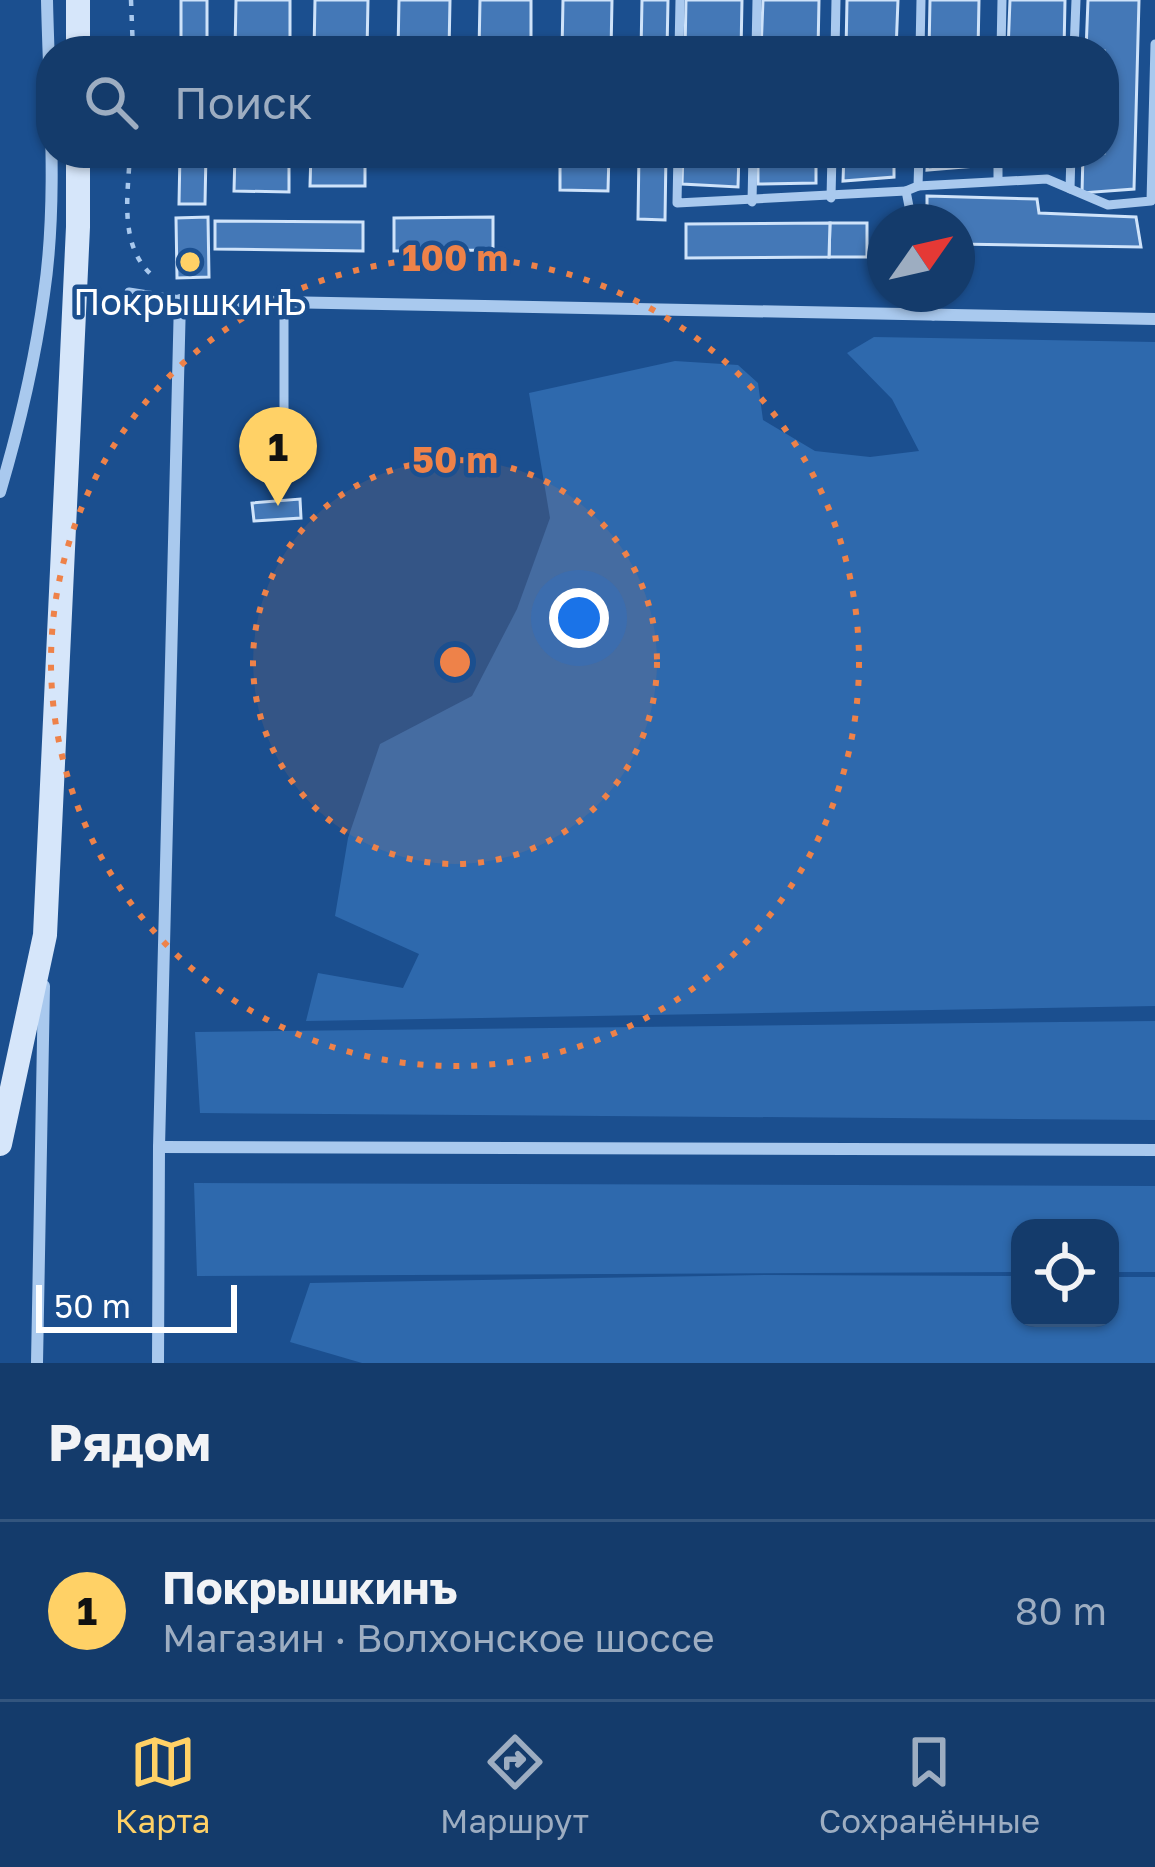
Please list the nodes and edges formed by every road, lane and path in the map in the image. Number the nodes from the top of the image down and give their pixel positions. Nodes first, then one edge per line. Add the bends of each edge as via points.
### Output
1 (47, 0) edge
2 (78, 0) edge
3 (131, 0) edge
4 (680, 0) edge
5 (757, 0) edge
6 (836, 0) edge
7 (921, 0) edge
8 (1002, 0) edge
9 (1076, 0) edge
10 (48, 36) edge
11 (78, 36) edge
12 (132, 36) edge
13 (680, 36) edge
14 (756, 36) edge
15 (835, 36) edge
16 (920, 36) edge
17 (1001, 36) edge
18 (1075, 36) edge
19 (1155, 44) edge
20 (50, 168) edge
21 (78, 168) edge
22 (130, 168) edge
23 (678, 168) edge
24 (753, 168) edge
25 (832, 168) edge
26 (919, 168) edge
27 (998, 168) edge
28 (1071, 168) edge
29 (998, 178) junction
30 (918, 186) junction
31 (1070, 190) junction
32 (906, 191) junction
33 (831, 198) junction
34 (752, 202) junction
35 (909, 204) edge
36 (156, 279) dead end
37 (129, 292) dead end
38 (180, 300) junction
39 (284, 302) junction
40 (932, 312) edge
41 (933, 316) junction
42 (1155, 319) edge
43 (284, 446) dead end
44 (0, 491) edge
45 (45, 935) junction
46 (0, 1144) edge
47 (159, 1147) junction
48 (1155, 1150) edge
49 (37, 1363) edge
50 (158, 1363) edge

1 - 10 street
2 - 11 main road
3 - 12 path
4 - 13 lane
5 - 14 lane
6 - 15 lane
7 - 16 lane
8 - 17 lane
9 - 18 lane
19 - 31 lane via 1151,201 1108,206
20 - 44 street via 45,292
21 - 45 main road
22 - 36 path via 128,235 141,267
23 - 34 lane via 677,203
24 - 34 lane
25 - 33 lane
26 - 30 lane
27 - 29 lane
28 - 31 lane
29 - 30 lane
29 - 31 lane via 1047,179
30 - 32 lane
32 - 33 lane
32 - 35 lane
33 - 34 lane
37 - 38 lane
38 - 39 street
38 - 47 street
39 - 41 street
39 - 43 lane
40 - 41 lane
41 - 42 street
45 - 46 main road
45 - 49 street
47 - 48 street
47 - 50 street

